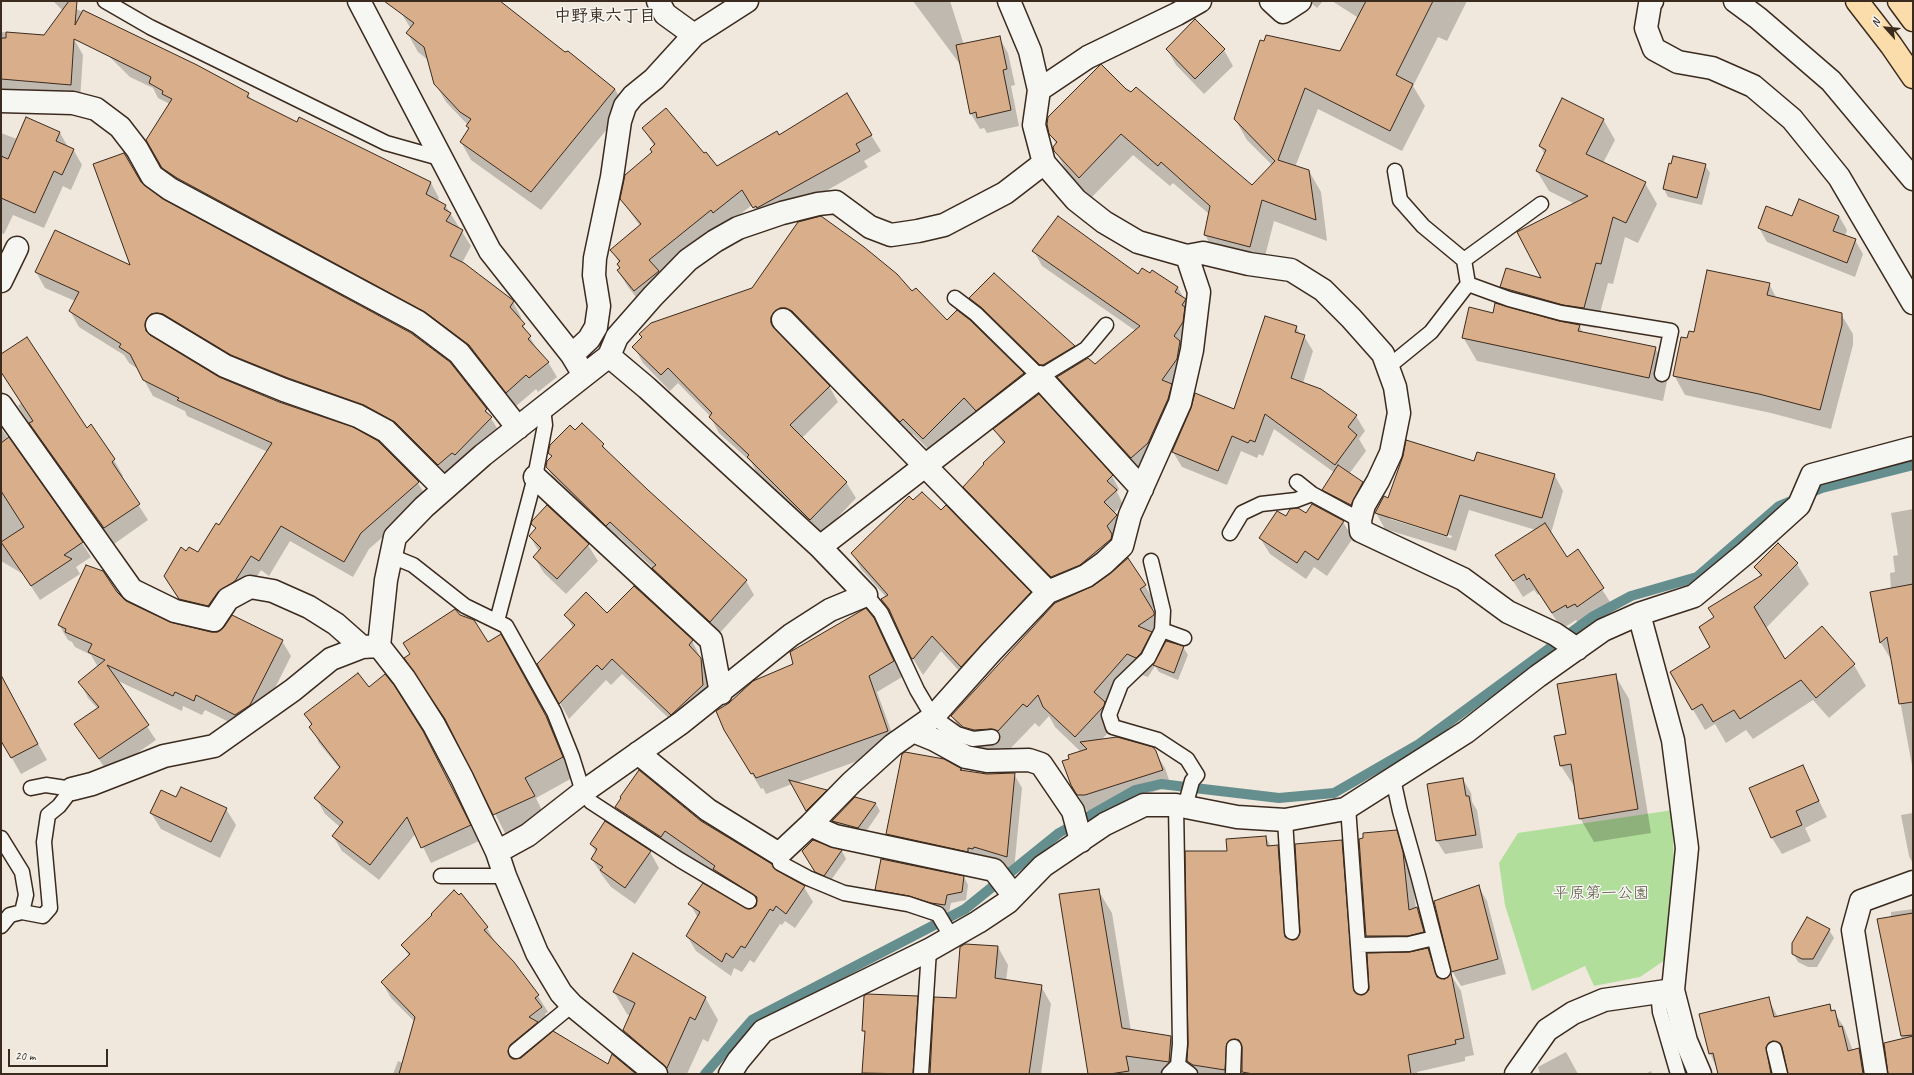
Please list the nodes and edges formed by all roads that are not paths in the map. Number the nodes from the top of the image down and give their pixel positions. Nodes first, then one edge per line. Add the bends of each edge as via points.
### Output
1 (105, 1) edge
2 (359, 1) edge
3 (658, 1) edge
4 (747, 1) edge
5 (1008, 1) edge
6 (1200, 1) edge
7 (1271, 1) edge
8 (1300, 1) edge
9 (1652, 1) edge
10 (1735, 1) edge
11 (1858, 1) edge
12 (1899, 1) edge
13 (1913, 20) edge
14 (694, 35) junction
15 (1913, 77) edge
16 (1039, 90) junction
17 (1, 101) edge
18 (443, 159) junction
19 (1044, 163) junction
20 (1395, 170) dead end
21 (1913, 179) edge
22 (1541, 204) dead end
23 (17, 248) dead end
24 (1187, 256) junction
25 (1464, 260) junction
26 (1, 278) edge
27 (1468, 284) junction
28 (955, 298) dead end
29 (1913, 303) edge
30 (783, 320) dead end
31 (157, 325) dead end
32 (1106, 325) dead end
33 (572, 355) junction
34 (609, 356) junction
35 (1388, 367) junction
36 (1662, 374) dead end
37 (584, 375) junction
38 (1040, 377) junction
39 (1, 405) edge
40 (543, 408) junction
41 (518, 428) junction
42 (1913, 448) edge
43 (926, 466) junction
44 (535, 477) junction
45 (1297, 482) dead end
46 (1142, 488) junction
47 (444, 489) junction
48 (1312, 494) junction
49 (1360, 520) junction
50 (1230, 533) dead end
51 (820, 547) junction
52 (391, 556) junction
53 (1151, 561) dead end
54 (1048, 592) junction
55 (866, 595) junction
56 (1639, 614) junction
57 (497, 621) junction
58 (1162, 630) junction
59 (1184, 638) dead end
60 (1567, 642) junction
61 (370, 646) junction
62 (721, 693) junction
63 (933, 717) junction
64 (913, 731) junction
65 (992, 737) dead end
66 (638, 753) junction
67 (1393, 779) junction
68 (31, 788) dead end
69 (72, 789) junction
70 (583, 792) junction
71 (1183, 803) junction
72 (1348, 807) junction
73 (1285, 820) junction
74 (810, 825) junction
75 (1080, 837) junction
76 (1, 838) edge
77 (497, 852) junction
78 (779, 854) junction
79 (441, 876) dead end
80 (504, 876) junction
81 (1913, 882) edge
82 (1005, 883) junction
83 (749, 901) dead end
84 (22, 912) junction
85 (1, 926) edge
86 (1292, 932) dead end
87 (950, 936) junction
88 (1434, 938) junction
89 (1358, 945) junction
90 (929, 950) junction
91 (1443, 971) dead end
92 (1361, 987) dead end
93 (1665, 991) junction
94 (572, 1005) junction
95 (1234, 1047) dead end
96 (1774, 1049) dead end
97 (516, 1051) dead end
98 (1174, 1069) edge
99 (656, 1074) edge
100 (730, 1074) edge
101 (921, 1074) edge
102 (1190, 1074) edge
103 (1233, 1074) edge
104 (1516, 1074) edge
105 (1678, 1074) edge
106 (1700, 1074) edge
107 (1780, 1074) edge
108 (1876, 1074) edge

1 - 18 lane via 150,27 386,143
2 - 18 street
3 - 14 street via 664,14
4 - 14 street
5 - 16 street via 1030,51
6 - 16 street via 1088,57
7 - 8 street via 1284,12
9 - 29 street via 1646,28 1654,49 1678,62 1712,68 1753,86 1792,119 1840,177
10 - 21 street via 1831,81
11 - 15 highway
12 - 13 highway
14 - 33 street via 654,80 633,96 625,106 620,121 595,258 594,275 599,306 596,327 589,339
16 - 19 street via 1034,125
17 - 41 street via 73,103 96,109 120,127 137,149 152,176 170,188 418,322 459,353
18 - 33 street via 490,251
19 - 24 street via 1076,200 1104,222 1138,242
19 - 34 street via 1005,193 944,225 918,231 891,235 870,226 836,202 790,211 738,228 688,260 617,336
20 - 25 lane via 1400,200 1423,226
22 - 25 lane
23 - 26 street
24 - 35 street via 1203,253 1249,264 1291,270 1323,290 1351,318 1383,354
24 - 46 street via 1199,292 1192,350 1180,403
25 - 27 lane
27 - 35 lane via 1431,332
27 - 36 lane via 1561,313 1671,331
28 - 38 lane via 976,314
30 - 43 street
31 - 47 street via 225,366 358,416 386,431
32 - 38 lane via 1086,349
33 - 37 street
34 - 37 street
34 - 51 street
35 - 49 street via 1395,387 1399,413 1390,453 1364,505
37 - 40 street
38 - 43 street
38 - 46 street
39 - 61 street via 132,590 175,611 214,620 228,599 250,587 273,591 309,607
40 - 41 street
40 - 44 lane via 545,425
41 - 47 street
42 - 56 street via 1812,475 1799,505 1694,596
43 - 51 street
43 - 54 street
44 - 57 lane
44 - 62 street via 711,640
45 - 48 lane
46 - 54 street via 1130,514 1122,546 1086,576
47 - 52 street via 395,537
48 - 49 lane
48 - 50 lane via 1296,500 1261,504 1242,513
49 - 60 street via 1361,531 1463,579 1508,612
51 - 55 street
52 - 57 lane via 413,565 465,606
52 - 61 street
53 - 58 lane via 1163,611
54 - 63 street
55 - 62 street via 830,610 791,635
55 - 63 lane via 881,613 917,690
56 - 60 street
56 - 93 street via 1673,740 1687,848
57 - 70 lane via 506,626 554,712
58 - 59 lane
58 - 71 lane via 1148,658 1121,684 1109,715 1113,727 1158,740 1187,759 1197,775
60 - 67 street via 1538,676 1466,732
61 - 69 street via 332,659 214,746 164,756 92,784
61 - 77 street via 404,678 434,724
62 - 66 street
63 - 64 street
63 - 65 lane via 957,734 973,739
64 - 74 street via 893,745 851,783
64 - 75 street via 936,740 966,757 987,761 1029,760 1041,764 1073,811
66 - 70 street
66 - 78 street via 708,810
67 - 72 street
67 - 88 lane
68 - 69 lane via 46,785
69 - 84 lane via 48,815 44,842 50,908 43,916
70 - 77 street via 528,835
70 - 83 lane via 591,802
71 - 73 street via 1237,817
71 - 75 street via 1144,805
71 - 98 lane via 1180,1044
72 - 73 street
72 - 89 lane
73 - 86 lane
74 - 78 street
74 - 82 street via 835,836
75 - 82 street via 1043,866
76 - 84 lane via 22,872 26,895
77 - 80 street
78 - 87 lane via 780,862 786,866 844,893 908,904 938,914
79 - 80 lane
80 - 94 street via 537,952 561,993
81 - 108 street via 1861,901 1853,930
82 - 87 street via 978,922
84 - 85 lane via 10,915
87 - 90 street
88 - 89 lane via 1409,944
88 - 91 lane
89 - 92 lane
90 - 100 street via 763,1031
90 - 101 lane
93 - 104 street via 1604,1000 1574,1013 1547,1030
93 - 105 lane via 1660,1012
93 - 106 street
94 - 97 lane
94 - 99 street
95 - 103 lane
96 - 107 lane
98 - 102 lane

